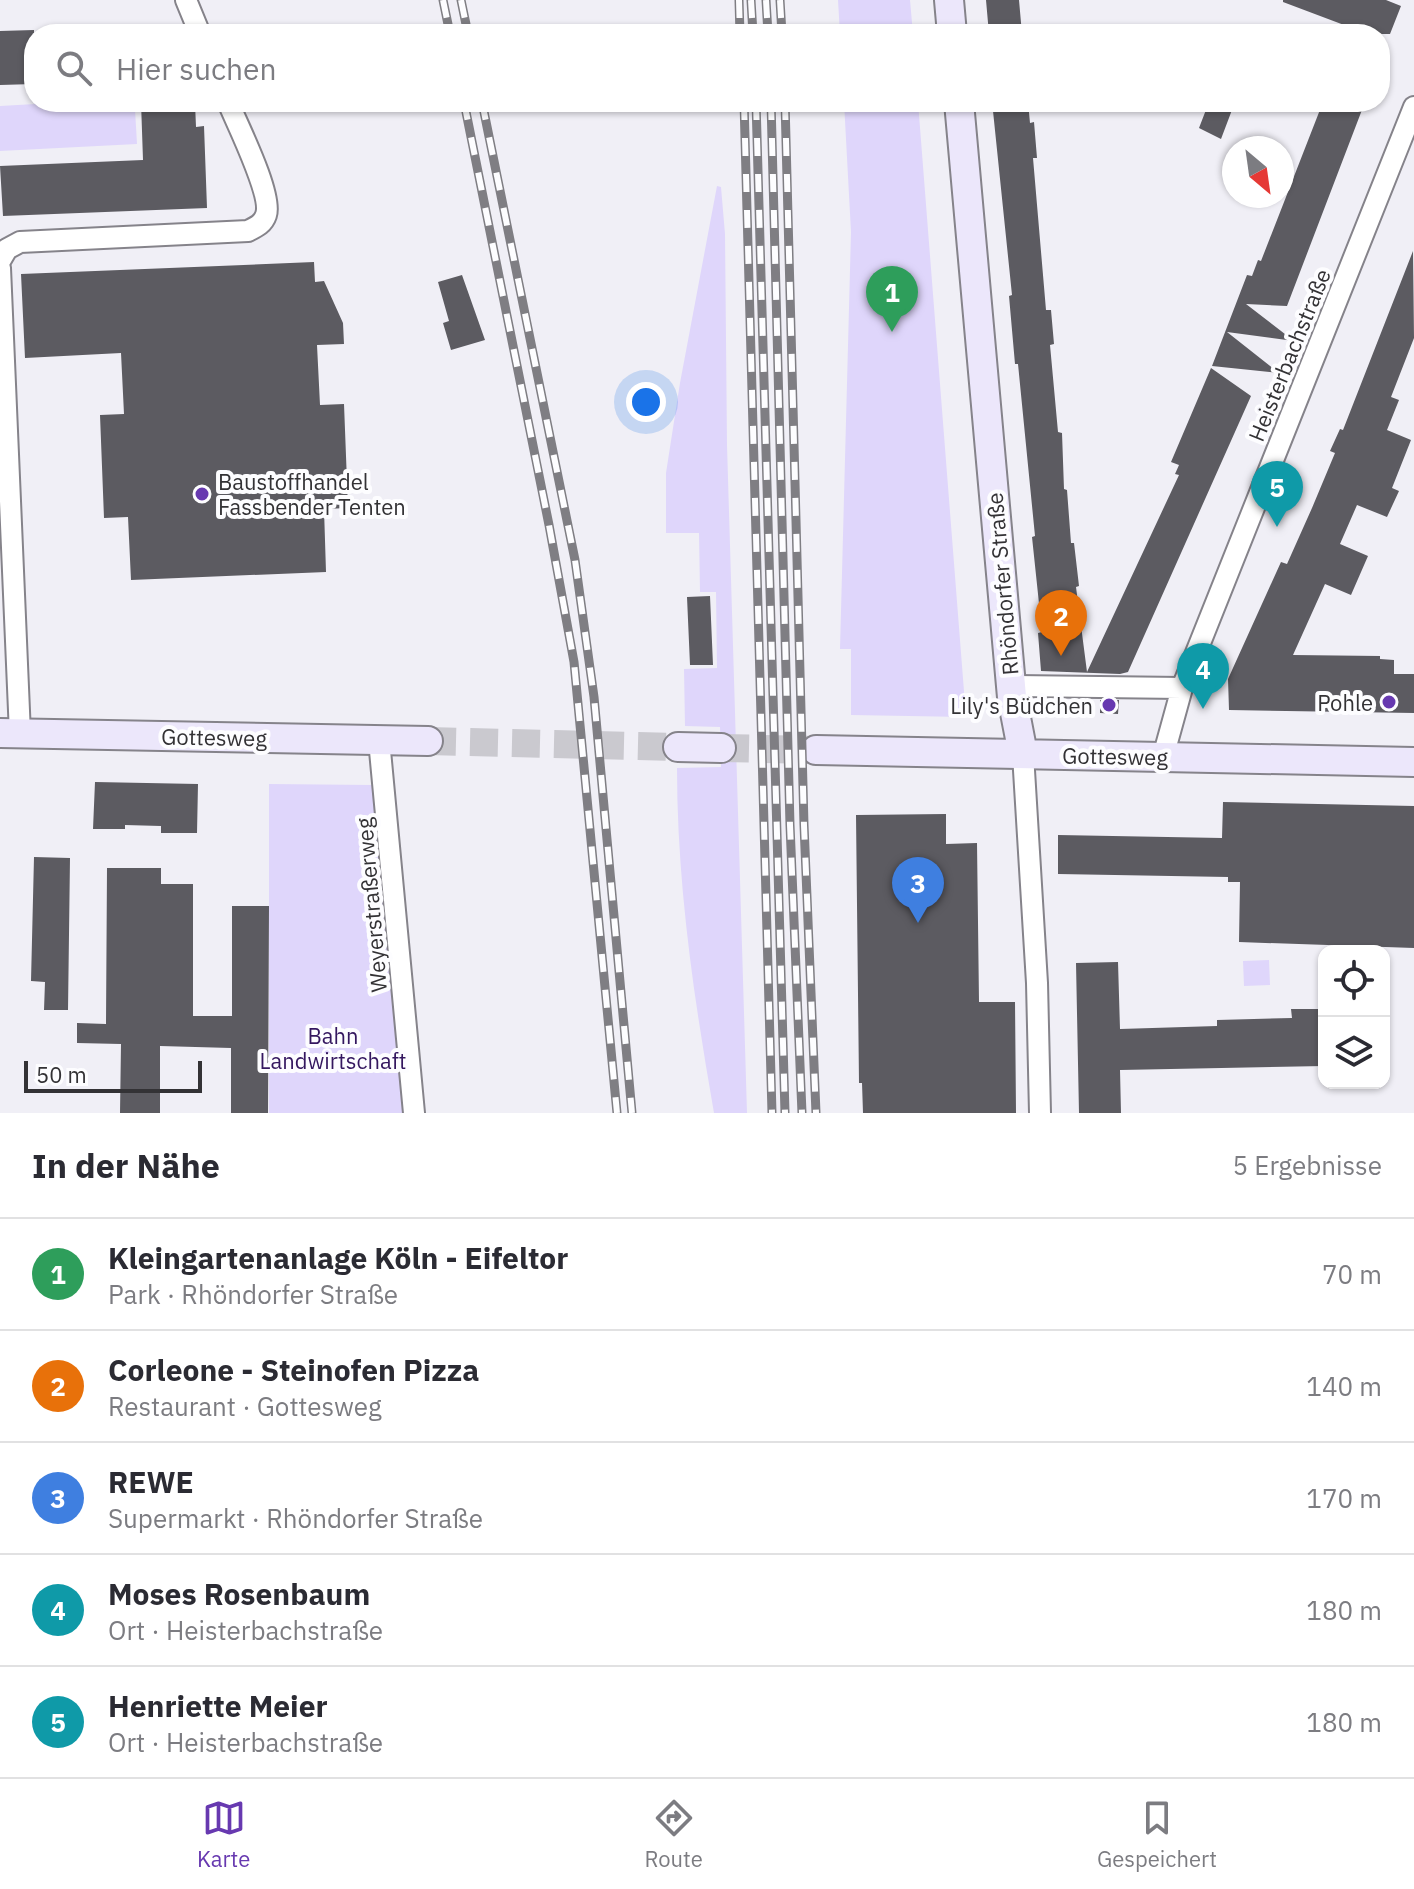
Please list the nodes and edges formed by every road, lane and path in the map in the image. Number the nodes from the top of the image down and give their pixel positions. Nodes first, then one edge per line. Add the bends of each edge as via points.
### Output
1 (186, 0) edge
2 (949, 0) edge
3 (196, 24) edge
4 (951, 24) edge
5 (1414, 110) edge
6 (232, 112) edge
7 (960, 112) edge
8 (0, 261) edge
9 (0, 268) edge
10 (1011, 686) junction
11 (1182, 688) junction
12 (10, 734) edge
13 (379, 740) junction
14 (428, 741) tunnel mouth
15 (678, 747) tunnel mouth
16 (721, 748) tunnel mouth
17 (816, 750) tunnel mouth
18 (1023, 754) junction
19 (1163, 757) junction
20 (1414, 762) edge
21 (414, 1113) edge
22 (1040, 1113) edge

1 - 3 street
2 - 4 street
5 - 11 street, Heisterbachstraße
6 - 8 street via 266,194 266,216 259,225 248,231 20,242
7 - 10 street, Rhöndorfer Straße
9 - 12 street
10 - 11 street
10 - 18 street, Rhöndorfer Straße
11 - 19 street, Heisterbachstraße
12 - 13 street, Gottesweg
13 - 14 street, Gottesweg
13 - 21 street, Weyerstraßerweg
15 - 16 street
17 - 18 street, Gottesweg
18 - 19 street, Gottesweg
18 - 22 street, Rhöndorfer Straße
19 - 20 street, Gottesweg

